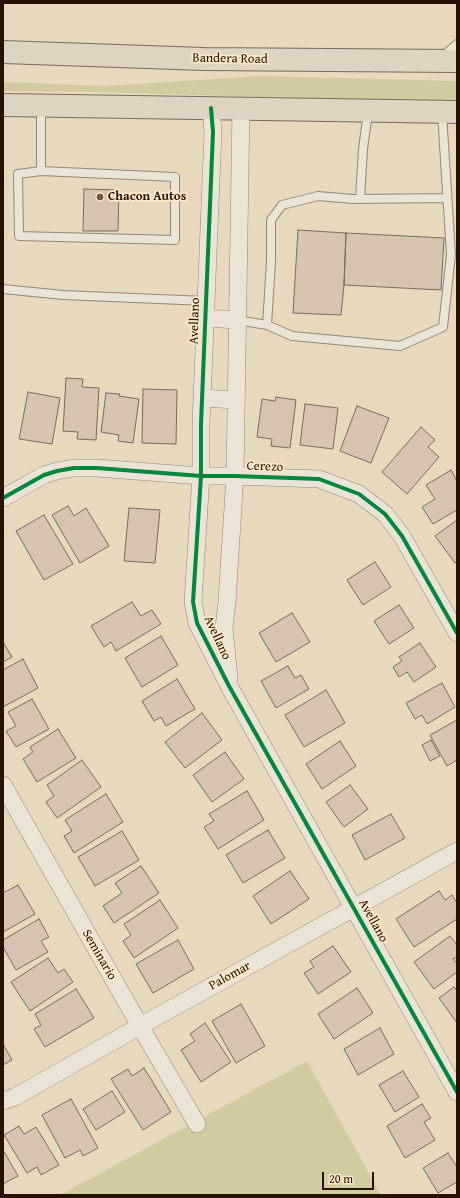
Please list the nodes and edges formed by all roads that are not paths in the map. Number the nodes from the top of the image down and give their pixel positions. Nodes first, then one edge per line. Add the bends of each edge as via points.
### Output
1 (457, 44) edge
2 (3, 52) edge
3 (447, 61) edge
4 (3, 105) edge
5 (41, 106) junction
6 (211, 108) junction
7 (241, 108) junction
8 (368, 111) junction
9 (450, 112) edge
10 (41, 171) junction
11 (447, 198) junction
12 (360, 199) junction
13 (3, 289) edge
14 (206, 301) junction
15 (205, 318) junction
16 (237, 320) junction
17 (267, 325) junction
18 (202, 398) junction
19 (236, 400) junction
20 (201, 476) junction
21 (234, 476) junction
22 (3, 498) edge
23 (457, 633) edge
24 (229, 686) junction
25 (3, 785) edge
26 (457, 851) edge
27 (354, 908) junction
28 (140, 1026) junction
29 (457, 1092) edge
30 (3, 1101) edge
31 (197, 1124) dead end

1 - 3 lane
2 - 3 main road, Bandera Road via 204,59
4 - 5 main road
5 - 6 main road
5 - 10 lane
6 - 7 main road
6 - 14 street, Avellano via 213,132
7 - 8 main road
7 - 16 street, Avellano
8 - 9 main road
8 - 12 lane
9 - 11 lane
10 - 10 lane via 18,174 19,236 175,240 175,177
11 - 12 lane
11 - 17 lane via 451,255 444,327 400,346 292,336
12 - 17 lane via 318,196 282,205 271,220
13 - 14 lane via 63,295
14 - 15 street, Avellano
15 - 16 street, Avellano
15 - 18 street, Avellano
16 - 17 lane
16 - 19 street, Avellano
18 - 19 street
18 - 20 street, Avellano
19 - 21 street, Avellano
20 - 21 street, Cerezo
20 - 22 street, Cerezo via 74,468 44,475
20 - 24 street, Avellano via 193,602 197,623
21 - 23 street, Cerezo via 319,479 359,494 385,514 402,536
21 - 24 street, Avellano via 224,628
24 - 27 street, Avellano
25 - 28 street, Seminario
26 - 27 street, Palomar
27 - 28 street, Palomar
27 - 29 street, Avellano
28 - 30 street, Palomar via 15,1097
28 - 31 street, Seminario

